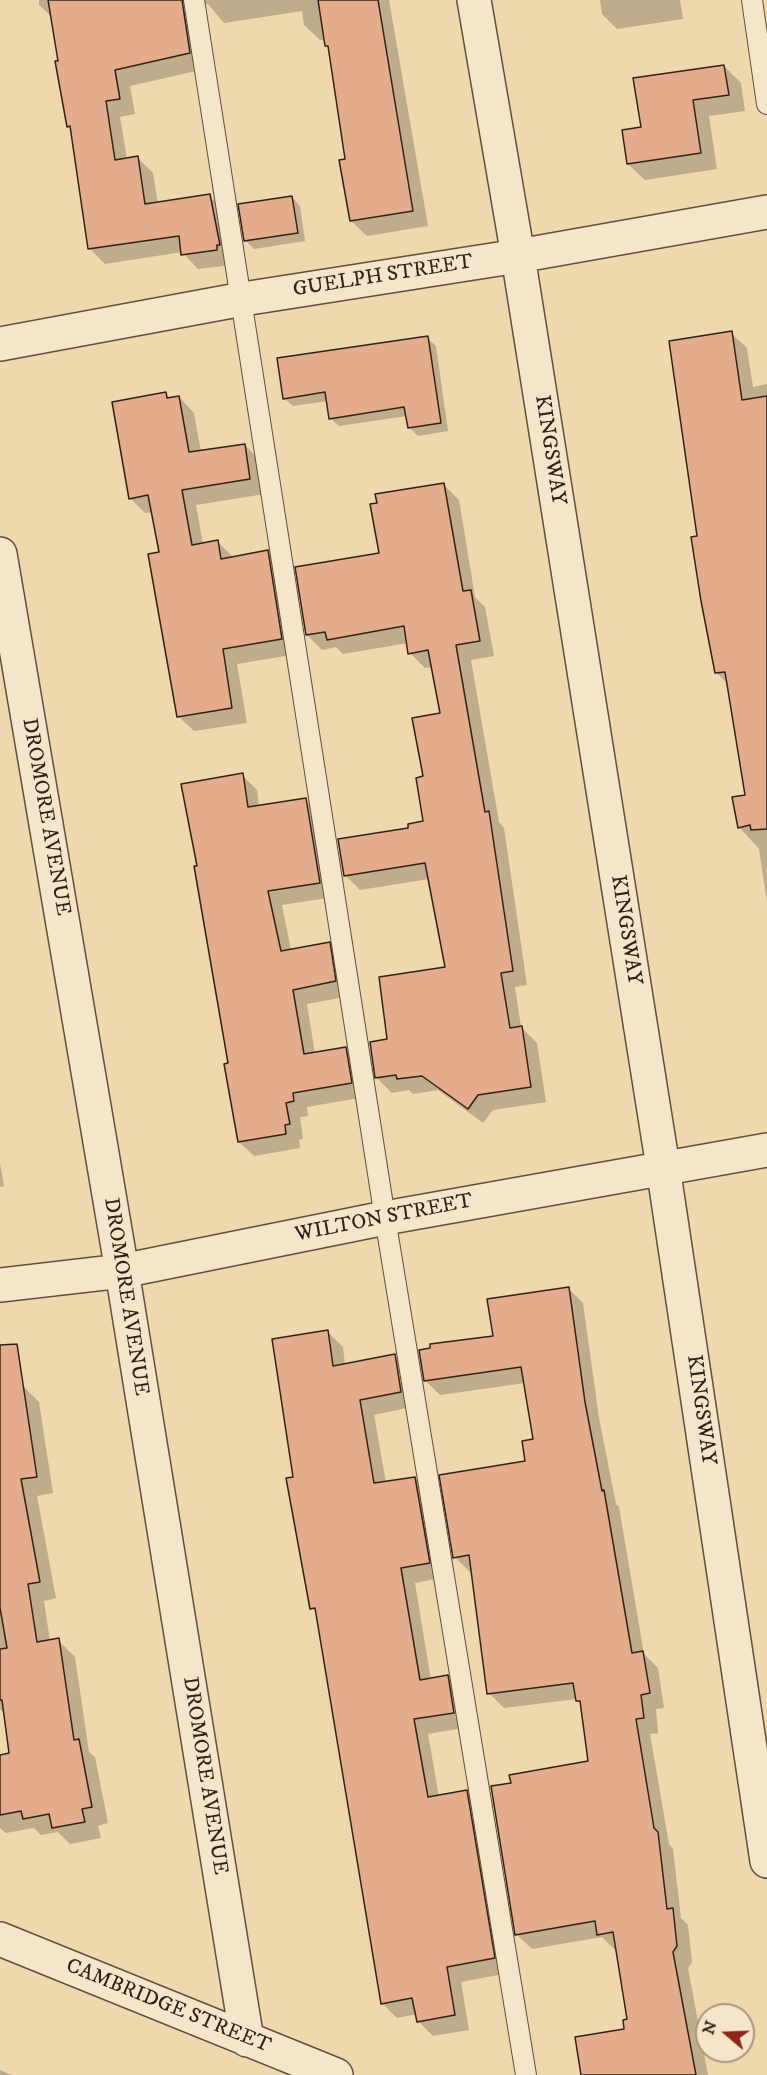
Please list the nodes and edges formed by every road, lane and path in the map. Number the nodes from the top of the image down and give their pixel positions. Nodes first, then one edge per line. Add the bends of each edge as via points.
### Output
1 (194, 0) edge
2 (474, 0) edge
3 (752, 0) edge
4 (767, 104) edge
5 (767, 212) edge
6 (518, 256) junction
7 (243, 298) junction
8 (0, 344) edge
9 (0, 554) edge
10 (767, 1150) edge
11 (663, 1167) junction
12 (385, 1218) junction
13 (122, 1271) junction
14 (0, 1285) edge
15 (767, 1861) edge
16 (0, 1939) edge
17 (247, 2040) junction
18 (336, 2075) edge
19 (526, 2075) edge

1 - 7 lane
2 - 6 street, KINGSWAY
3 - 4 lane
5 - 6 street, GUELPH STREET
6 - 7 street, GUELPH STREET
6 - 11 street, KINGSWAY
7 - 8 street, GUELPH STREET
7 - 12 lane
9 - 13 street, DROMORE AVENUE
10 - 11 street, WILTON STREET
11 - 12 street, WILTON STREET
11 - 15 street, KINGSWAY
12 - 13 street, WILTON STREET
12 - 19 lane
13 - 14 street, WILTON STREET
13 - 17 street, DROMORE AVENUE
16 - 17 street, CAMBRIDGE STREET
17 - 18 street, CAMBRIDGE STREET

